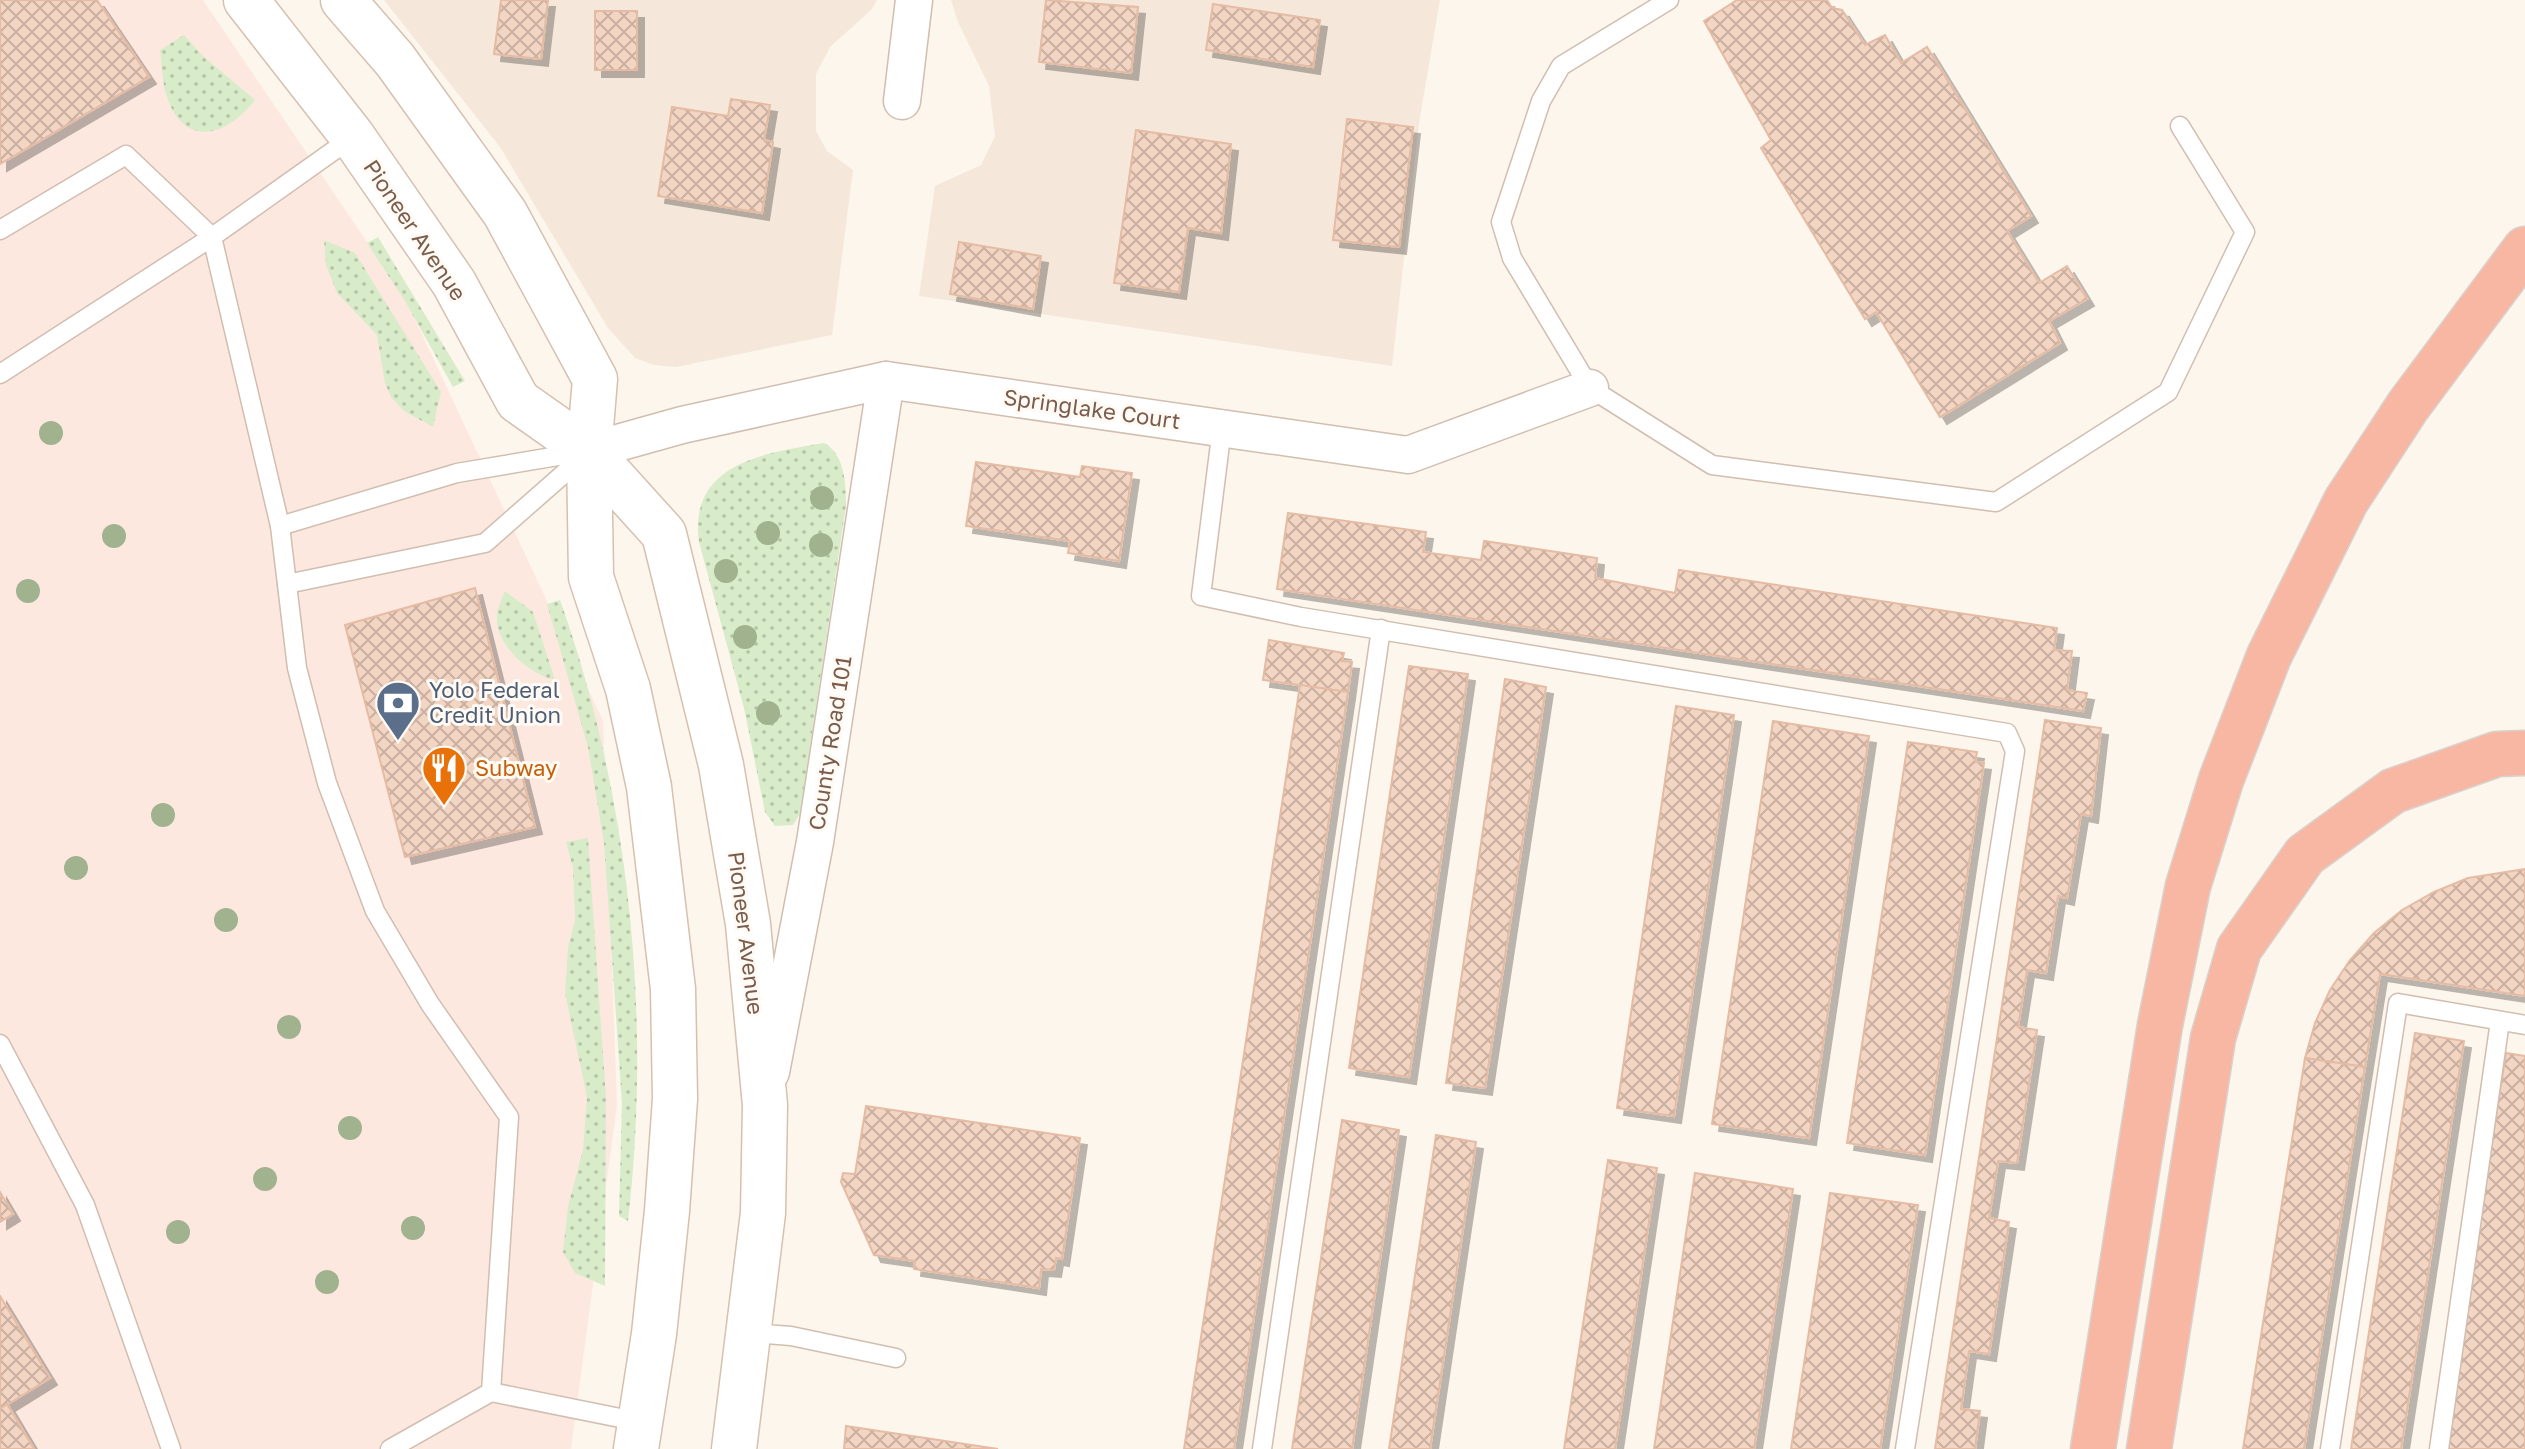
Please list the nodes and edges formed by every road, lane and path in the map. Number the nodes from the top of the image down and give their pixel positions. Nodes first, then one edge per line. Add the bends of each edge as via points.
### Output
1 (246, 0) edge
2 (343, 0) edge
3 (914, 0) edge
4 (1669, 0) edge
5 (902, 101) dead end
6 (2180, 126) dead end
7 (353, 137) junction
8 (0, 230) edge
9 (212, 237) junction
10 (2525, 249) edge
11 (0, 374) edge
12 (886, 380) junction
13 (1590, 388) junction
14 (1222, 428) junction
15 (589, 451) junction
16 (280, 526) junction
17 (287, 584) junction
18 (1381, 629) junction
19 (2525, 753) edge
20 (2500, 1021) junction
21 (2525, 1025) edge
22 (0, 1044) edge
23 (765, 1105) junction
24 (751, 1333) junction
25 (896, 1358) dead end
26 (491, 1392) junction
27 (649, 1440) edge
28 (395, 1448) edge
29 (171, 1449) edge
30 (734, 1449) edge
31 (1262, 1449) edge
32 (1905, 1449) edge
33 (2093, 1449) edge
34 (2149, 1449) edge
35 (2330, 1449) edge
36 (2439, 1449) edge

1 - 7 main road, Pioneer Avenue
2 - 15 main road via 395,60 505,213 595,379
3 - 5 street
4 - 13 lane via 1561,66 1541,101 1501,222 1512,258
6 - 13 lane via 2245,232 2168,392 1996,502 1712,465
7 - 9 lane
7 - 15 main road, Pioneer Avenue via 454,283 518,401
8 - 9 lane via 126,155
9 - 11 lane
9 - 16 lane
10 - 33 highway via 2408,406 2346,501 2269,656 2221,780 2188,886 2160,1025
12 - 14 street, Springlake Court
12 - 15 street, Springlake Court
12 - 23 street, County Road 101 via 815,842
13 - 14 street, Springlake Court via 1408,455
14 - 18 lane via 1201,596
15 - 16 lane via 457,473
15 - 17 lane via 485,543
15 - 23 main road, Pioneer Avenue via 664,534 721,765 748,924
15 - 27 main road via 591,577 628,689 649,787 673,989 675,1099
16 - 17 lane
17 - 26 lane via 297,668 327,783 375,911 430,1004 509,1117
18 - 31 lane
18 - 32 lane via 2007,733 2015,751
19 - 34 highway via 2497,754 2393,791 2305,855 2239,949 2213,1038
20 - 21 lane
20 - 35 lane via 2398,1003
20 - 36 lane
22 - 29 lane via 85,1205
23 - 24 main road, Pioneer Avenue via 763,1213
24 - 25 lane
24 - 30 main road, Pioneer Avenue
26 - 27 lane
26 - 28 lane

